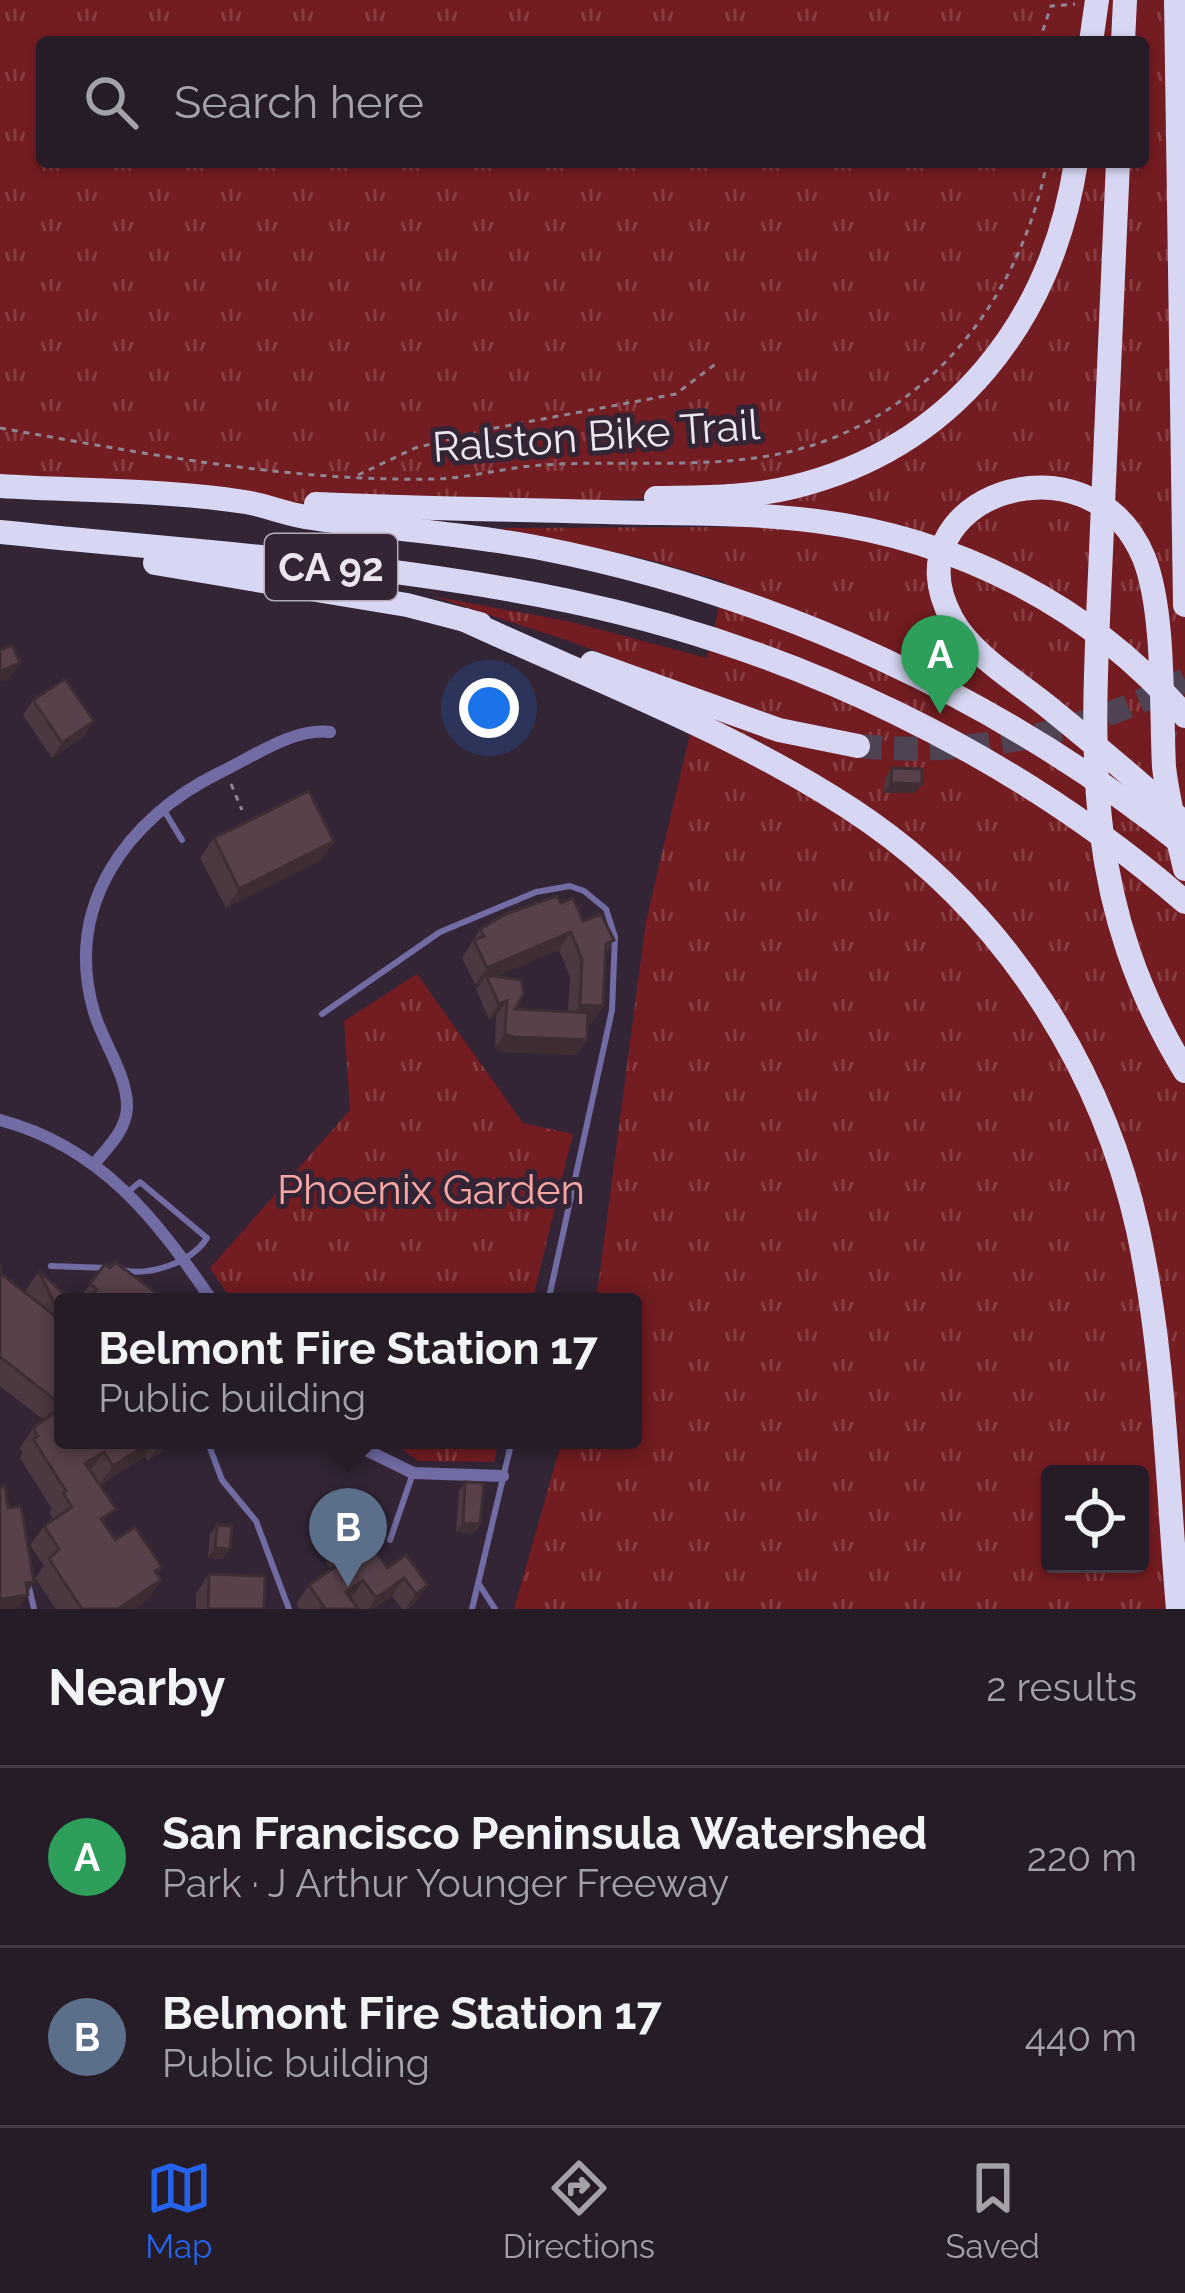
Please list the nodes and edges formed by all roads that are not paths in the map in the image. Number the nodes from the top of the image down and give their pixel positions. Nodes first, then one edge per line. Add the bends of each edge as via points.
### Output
1 (1096, 0) edge
2 (1125, 0) edge
3 (1176, 0) edge
4 (1092, 36) edge
5 (1123, 36) edge
6 (1075, 168) edge
7 (1118, 168) edge
8 (0, 486) edge
9 (245, 502) junction
10 (460, 507) junction
11 (0, 535) edge
12 (1185, 605) edge
13 (465, 620) junction
14 (1185, 716) edge
15 (330, 731) dead end
16 (858, 746) tunnel mouth
17 (163, 808) junction
18 (1185, 824) edge
19 (182, 840) dead end
20 (1185, 846) edge
21 (1185, 869) edge
22 (1185, 902) edge
23 (322, 1014) dead end
24 (1185, 1071) edge
25 (0, 1120) edge
26 (95, 1163) junction
27 (128, 1192) junction
28 (181, 1259) junction
29 (51, 1266) dead end
30 (206, 1293) edge
31 (550, 1293) edge
32 (210, 1449) edge
33 (361, 1449) edge
34 (510, 1449) edge
35 (413, 1473) junction
36 (503, 1476) junction
37 (390, 1540) dead end
38 (25, 1565) edge
39 (478, 1584) junction
40 (34, 1609) edge
41 (289, 1609) edge
42 (472, 1609) edge
43 (495, 1609) edge
44 (1178, 1609) edge

1 - 4 highway
2 - 5 highway
3 - 12 highway
6 - 10 highway via 1051,264 1011,338 945,411 878,455 761,493
7 - 24 highway via 1094,752 1100,834 1130,954
8 - 9 highway, CA 92
9 - 10 highway
9 - 20 highway, CA 92 via 558,552 775,615 995,717
10 - 14 highway via 768,517 911,541 1065,610 1130,659
11 - 13 highway
11 - 22 highway, CA 92 via 472,583 686,631 825,681 957,745 1082,822
13 - 16 highway via 765,726
13 - 44 highway via 785,770 858,814 953,892 1021,971 1085,1078 1134,1214 1159,1355
15 - 17 street via 307,732
17 - 19 lane
17 - 26 street via 116,856 91,928 89,992 127,1106
18 - 21 highway via 1124,768 980,652 955,624 942,564 950,537 974,507 1012,488 1056,488 1093,500 1131,534 1153,592 1167,790
23 - 31 lane via 440,932 536,892 570,886 606,909 616,937 612,1010
25 - 26 street
26 - 27 street
27 - 28 street
27 - 28 lane via 140,1182 207,1238
28 - 29 lane via 139,1274
28 - 30 street
32 - 41 lane via 222,1480 256,1520
33 - 35 street
34 - 36 lane
35 - 36 street
35 - 37 lane
36 - 39 lane
38 - 40 lane
39 - 42 lane
39 - 43 lane

